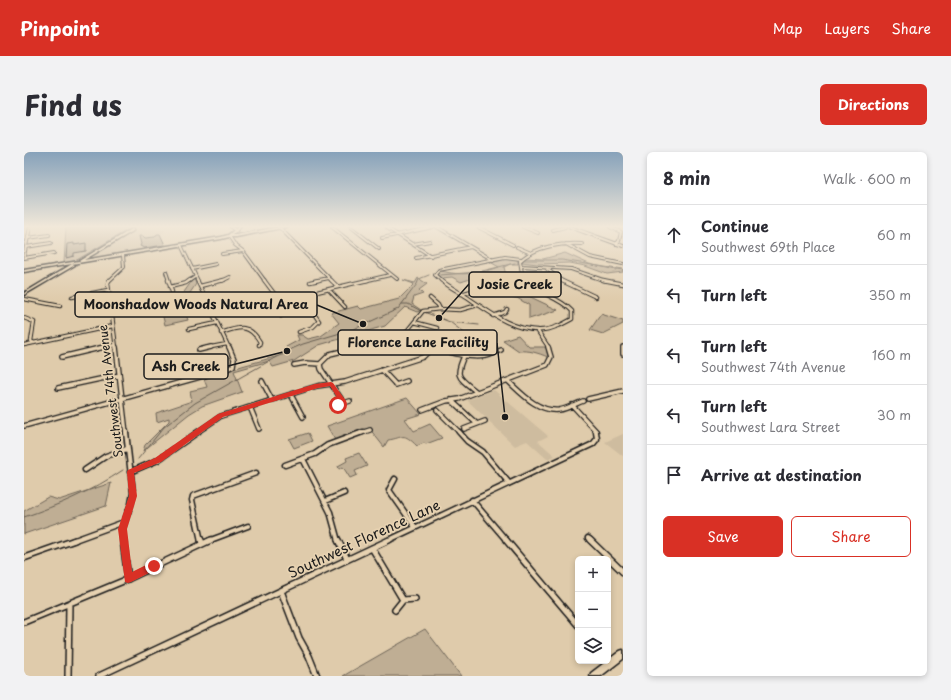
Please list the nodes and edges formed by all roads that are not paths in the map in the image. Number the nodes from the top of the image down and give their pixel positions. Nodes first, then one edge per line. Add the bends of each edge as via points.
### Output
1 (95, 251) edge
2 (143, 251) edge
3 (184, 251) edge
4 (240, 251) edge
5 (243, 251) edge
6 (303, 251) edge
7 (362, 251) edge
8 (424, 251) edge
9 (451, 251) edge
10 (479, 251) edge
11 (527, 251) edge
12 (536, 251) edge
13 (580, 251) edge
14 (54, 253) dead end
15 (531, 253) junction
16 (222, 254) dead end
17 (88, 255) junction
18 (123, 255) junction
19 (431, 256) junction
20 (24, 257) edge
21 (416, 258) dead end
22 (521, 259) junction
23 (94, 260) junction
24 (494, 260) junction
25 (76, 263) junction
26 (216, 264) dead end
27 (623, 264) edge
28 (521, 266) junction
29 (48, 267) junction
30 (192, 269) junction
31 (547, 269) junction
32 (64, 270) junction
33 (24, 271) edge
34 (166, 272) dead end
35 (390, 275) junction
36 (195, 277) junction
37 (230, 277) dead end
38 (329, 278) junction
39 (397, 279) dead end
40 (310, 282) dead end
41 (623, 284) edge
42 (200, 286) junction
43 (170, 287) junction
44 (338, 287) junction
45 (482, 288) dead end
46 (108, 290) junction
47 (329, 290) junction
48 (172, 292) dead end
49 (24, 294) edge
50 (310, 294) junction
51 (461, 294) junction
52 (72, 297) dead end
53 (596, 297) dead end
54 (430, 298) dead end
55 (24, 299) edge
56 (279, 300) junction
57 (242, 305) dead end
58 (478, 305) junction
59 (60, 306) dead end
60 (345, 307) dead end
61 (440, 309) junction
62 (507, 309) dead end
63 (278, 311) junction
64 (212, 312) junction
65 (271, 313) dead end
66 (281, 316) dead end
67 (493, 316) junction
68 (24, 318) edge
69 (414, 322) junction
70 (217, 323) junction
71 (113, 326) junction
72 (437, 328) dead end
73 (189, 329) dead end
74 (537, 330) junction
75 (299, 332) dead end
76 (221, 333) junction
77 (403, 336) junction
78 (34, 343) junction
79 (227, 344) junction
80 (24, 345) edge
81 (115, 345) junction
82 (259, 345) dead end
83 (428, 347) junction
84 (623, 347) edge
85 (199, 350) dead end
86 (501, 350) dead end
87 (464, 354) junction
88 (623, 354) edge
89 (62, 358) dead end
90 (320, 364) junction
91 (294, 365) dead end
92 (382, 370) junction
93 (119, 375) junction
94 (262, 381) dead end
95 (508, 381) junction
96 (407, 382) dead end
97 (331, 384) junction
98 (58, 388) dead end
99 (623, 391) edge
100 (477, 392) junction
101 (291, 395) junction
102 (122, 399) junction
103 (588, 399) dead end
104 (272, 400) junction
105 (451, 400) junction
106 (350, 401) dead end
107 (583, 401) dead end
108 (344, 403) junction
109 (338, 405) dead end
110 (572, 405) junction
111 (250, 407) junction
112 (422, 410) dead end
113 (437, 410) dead end
114 (303, 416) dead end
115 (485, 421) dead end
116 (477, 424) junction
117 (24, 426) edge
118 (259, 429) dead end
119 (464, 429) dead end
120 (370, 430) dead end
121 (128, 449) junction
122 (303, 458) junction
123 (285, 465) dead end
124 (85, 470) dead end
125 (130, 472) junction
126 (256, 473) dead end
127 (396, 479) dead end
128 (509, 483) junction
129 (344, 493) dead end
130 (472, 500) junction
131 (325, 501) junction
132 (124, 522) junction
133 (248, 526) dead end
134 (415, 527) junction
135 (588, 538) dead end
136 (202, 543) junction
137 (372, 548) junction
138 (24, 558) edge
139 (347, 559) junction
140 (623, 572) edge
141 (128, 579) junction
142 (281, 591) junction
143 (415, 599) dead end
144 (403, 600) junction
145 (69, 604) junction
146 (395, 610) dead end
147 (575, 621) edge
148 (24, 622) edge
149 (623, 654) edge
150 (611, 661) edge
151 (607, 664) edge
152 (68, 676) edge
153 (100, 676) edge
154 (316, 676) edge
155 (594, 676) edge

1 - 17 main road
2 - 18 main road
3 - 30 street
4 - 16 street
5 - 56 street
6 - 38 street
7 - 35 street
8 - 19 street
9 - 19 street
10 - 24 street
11 - 15 street
12 - 15 street
13 - 27 street via 590,257
14 - 20 street
15 - 22 street
17 - 23 main road via 88,259
17 - 25 main road
18 - 23 main road
18 - 46 street via 124,266 108,281
19 - 21 street
22 - 24 street via 505,257
22 - 28 street
23 - 25 main road
24 - 51 street via 439,270 435,273
25 - 29 main road
25 - 32 main road
26 - 30 street
28 - 31 street
28 - 74 street via 523,278 528,284 558,299 572,311 572,319 566,323
29 - 32 main road via 62,267
29 - 33 main road
30 - 36 street
31 - 41 street via 572,269 604,281
31 - 53 street via 560,280
32 - 49 main road
34 - 43 street
35 - 39 street
35 - 44 street
36 - 42 street
36 - 43 street via 186,283
37 - 42 street
38 - 40 street
38 - 44 street
42 - 64 street
43 - 48 street
44 - 47 street
45 - 51 street
46 - 52 street
46 - 71 street, Southwest 74th Avenue
47 - 50 street
47 - 60 street
50 - 56 street
50 - 75 street via 314,300 312,310 319,321 313,327
51 - 58 street
54 - 61 street
55 - 59 street
56 - 63 street via 272,304
57 - 64 street
58 - 61 street via 460,310
58 - 67 street
61 - 69 street via 421,312
62 - 67 street
63 - 65 street
63 - 66 street
64 - 70 street
67 - 74 street via 513,326
68 - 78 street via 34,322 31,341
69 - 72 street
69 - 77 street
70 - 73 street
70 - 76 street
71 - 78 street
71 - 81 street, Southwest 74th Avenue
74 - 95 street via 551,352 550,362 545,367
76 - 79 street
76 - 82 street via 240,328 249,329 256,334
77 - 83 street
77 - 90 street via 374,341 353,350 330,354
78 - 80 street
79 - 85 street
79 - 102 street via 234,359 234,366
81 - 89 street
81 - 93 street, Southwest 74th Avenue
83 - 87 street
83 - 92 street via 428,352 423,357
84 - 88 street
86 - 87 street via 485,356
87 - 100 street via 458,372
90 - 91 street
90 - 97 street
92 - 96 street via 396,385
92 - 97 street
93 - 98 street
93 - 102 street, Southwest 74th Avenue
94 - 104 street
95 - 100 street
95 - 110 street via 541,407 558,410
97 - 101 street
97 - 108 street
99 - 103 street
100 - 105 street
101 - 104 street
101 - 114 street
102 - 117 street
102 - 121 street, Southwest 74th Avenue
104 - 111 street
105 - 112 street
105 - 116 street
106 - 108 street
107 - 110 street
108 - 109 street
110 - 128 street, Southwest Florence Lane via 596,431 593,444
111 - 118 street
111 - 125 street via 221,416 158,460
113 - 128 street via 467,441 483,452
115 - 116 street
116 - 119 street
120 - 122 street via 328,445
121 - 124 street via 106,456
121 - 125 street, Southwest 74th Avenue
122 - 123 street
122 - 131 street
125 - 132 street, Southwest 74th Avenue via 133,496
126 - 136 street via 193,496
127 - 134 street via 389,490
128 - 130 street, Southwest Florence Lane
129 - 131 street
130 - 134 street, Southwest Florence Lane
130 - 147 street
131 - 139 street
132 - 138 street
132 - 141 street, Southwest 74th Avenue via 122,529
133 - 136 street
134 - 137 street, Southwest Florence Lane
135 - 140 street
136 - 141 street
137 - 139 street, Southwest Florence Lane
137 - 144 street
139 - 142 street, Southwest Florence Lane
141 - 145 street
142 - 153 street, Southwest Florence Lane
142 - 154 street
143 - 144 street
144 - 146 street
145 - 148 street
145 - 152 street
149 - 150 main road
151 - 155 main road

